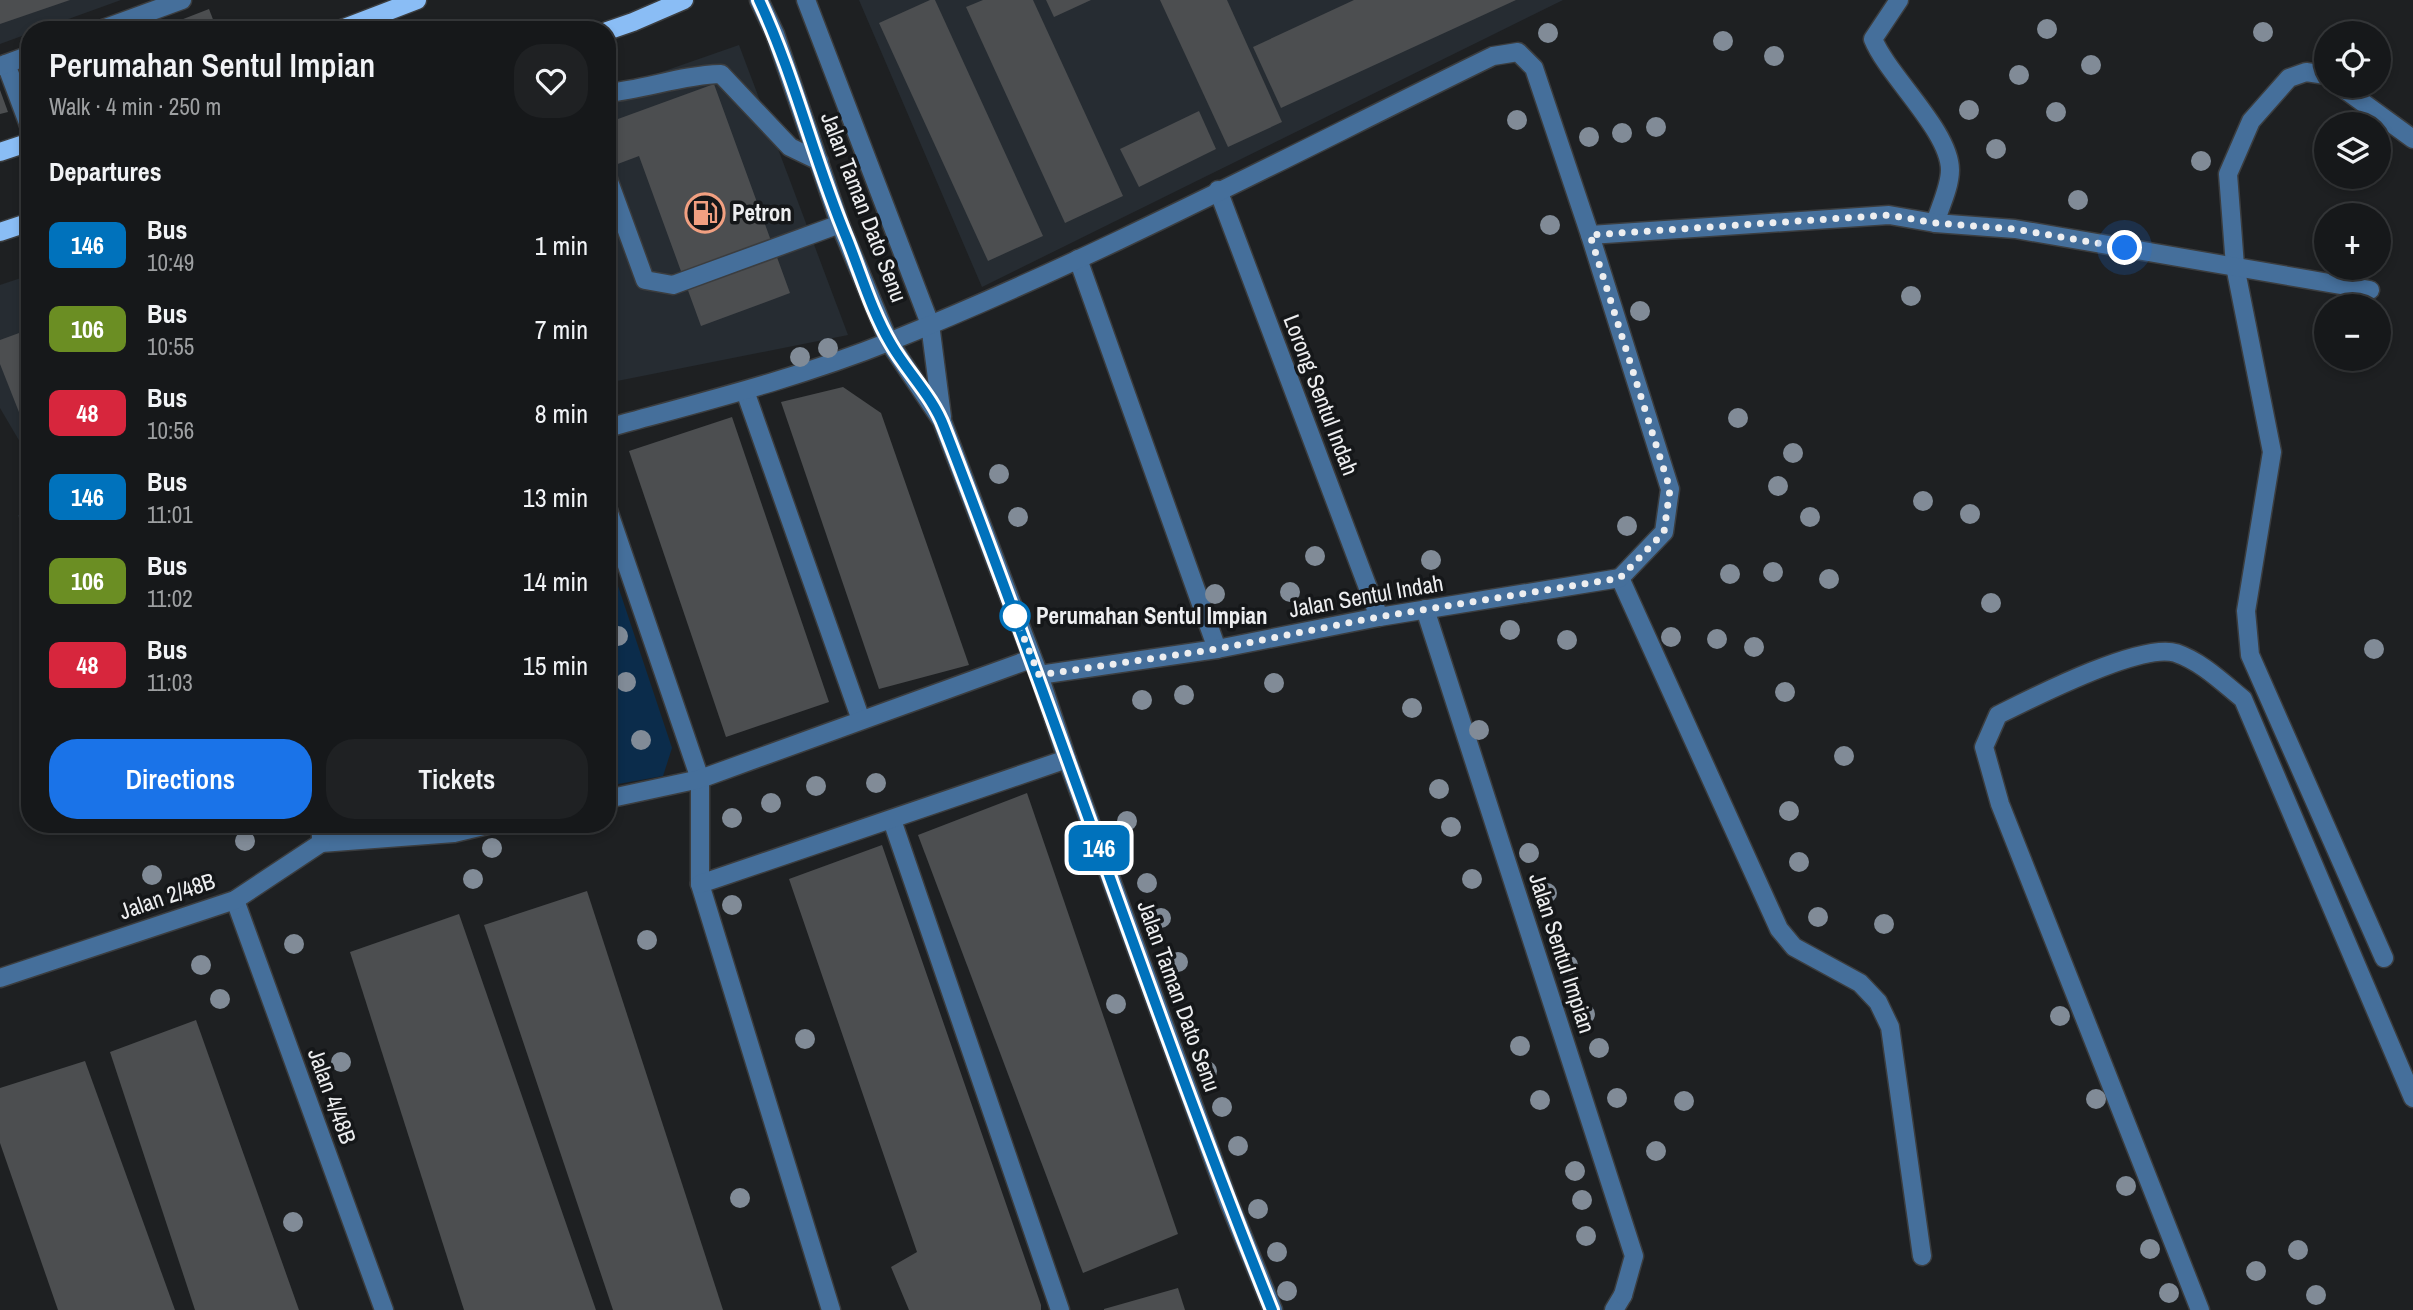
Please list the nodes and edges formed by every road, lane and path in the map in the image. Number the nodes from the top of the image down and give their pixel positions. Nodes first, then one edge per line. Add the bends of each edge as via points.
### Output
1 (182, 0) edge
2 (417, 0) edge
3 (684, 0) edge
4 (759, 0) edge
5 (806, 0) edge
6 (1899, 0) edge
7 (125, 21) edge
8 (362, 21) edge
9 (616, 28) edge
10 (21, 58) edge
11 (3, 65) edge
12 (2314, 73) edge
13 (616, 92) edge
14 (2357, 98) edge
15 (21, 107) edge
16 (2413, 139) edge
17 (21, 145) edge
18 (0, 152) edge
19 (818, 162) junction
20 (1218, 190) junction
21 (616, 201) edge
22 (1935, 223) junction
23 (21, 225) edge
24 (840, 225) junction
25 (0, 232) edge
26 (1590, 235) junction
27 (1078, 260) junction
28 (2235, 266) junction
29 (2370, 290) dead end
30 (930, 324) junction
31 (889, 342) junction
32 (745, 391) junction
33 (942, 421) junction
34 (616, 426) edge
35 (616, 533) edge
36 (1620, 578) junction
37 (1425, 609) junction
38 (1378, 617) junction
39 (1217, 649) junction
40 (1035, 667) junction
41 (861, 720) junction
42 (1067, 759) junction
43 (700, 779) junction
44 (616, 797) edge
45 (892, 820) junction
46 (321, 833) edge
47 (454, 833) edge
48 (321, 843) junction
49 (700, 884) junction
50 (234, 900) junction
51 (2384, 958) dead end
52 (0, 978) edge
53 (2413, 1098) edge
54 (1922, 1256) dead end
55 (1619, 1302) edge
56 (384, 1310) edge
57 (831, 1310) edge
58 (1060, 1310) edge
59 (1272, 1310) edge
60 (2200, 1310) edge

1 - 7 street
2 - 8 main road
3 - 9 main road
4 - 19 street, Jalan Taman Dato Senu
5 - 30 street, Jalan Taman Dato Senu
6 - 22 street via 1873,38 1948,153 1950,173
10 - 11 street
11 - 15 street
12 - 28 street via 2289,78 2251,121 2228,174
13 - 19 street via 721,74 790,147
14 - 16 street
17 - 18 main road
19 - 24 street, Jalan Taman Dato Senu
20 - 26 street via 1493,56 1518,52 1534,68
20 - 27 street
20 - 38 street, Lorong Sentul Indah
21 - 24 street via 645,280 673,285
22 - 26 street via 1889,215
22 - 28 street via 2015,229
23 - 25 main road
24 - 31 street, Jalan Taman Dato Senu
26 - 36 street via 1670,489 1664,532
27 - 30 street
27 - 39 street
28 - 29 street
28 - 51 street via 2272,452 2246,611 2250,655
30 - 31 street
30 - 33 street, Jalan Taman Dato Senu
31 - 32 street
31 - 33 street, Jalan Taman Dato Senu
32 - 34 street
32 - 41 street
33 - 40 street, Jalan Taman Dato Senu
35 - 43 street
36 - 37 street, Jalan Sentul Indah
36 - 54 street via 1779,929 1794,947 1860,983 1878,1002 1890,1027
37 - 38 street, Jalan Sentul Indah
37 - 55 street, Jalan Sentul Impian via 1634,1256
38 - 39 street, Jalan Sentul Indah
39 - 40 street, Jalan Sentul Indah
40 - 41 street, Jalan Sentul Indah
40 - 42 street, Jalan Taman Dato Senu
41 - 43 street, Jalan Sentul Indah
42 - 45 street
42 - 59 street, Jalan Taman Dato Senu
43 - 44 street, Jalan Sentul Indah
43 - 49 street
45 - 49 street
45 - 58 street
46 - 48 street
47 - 48 street
48 - 50 street, Jalan 2/48B
49 - 57 street
50 - 52 street, Jalan 2/48B
50 - 56 street, Jalan 4/48B
53 - 60 street via 2243,699 2205,667 2174,652 2135,655 1998,715 1984,747 2000,804

